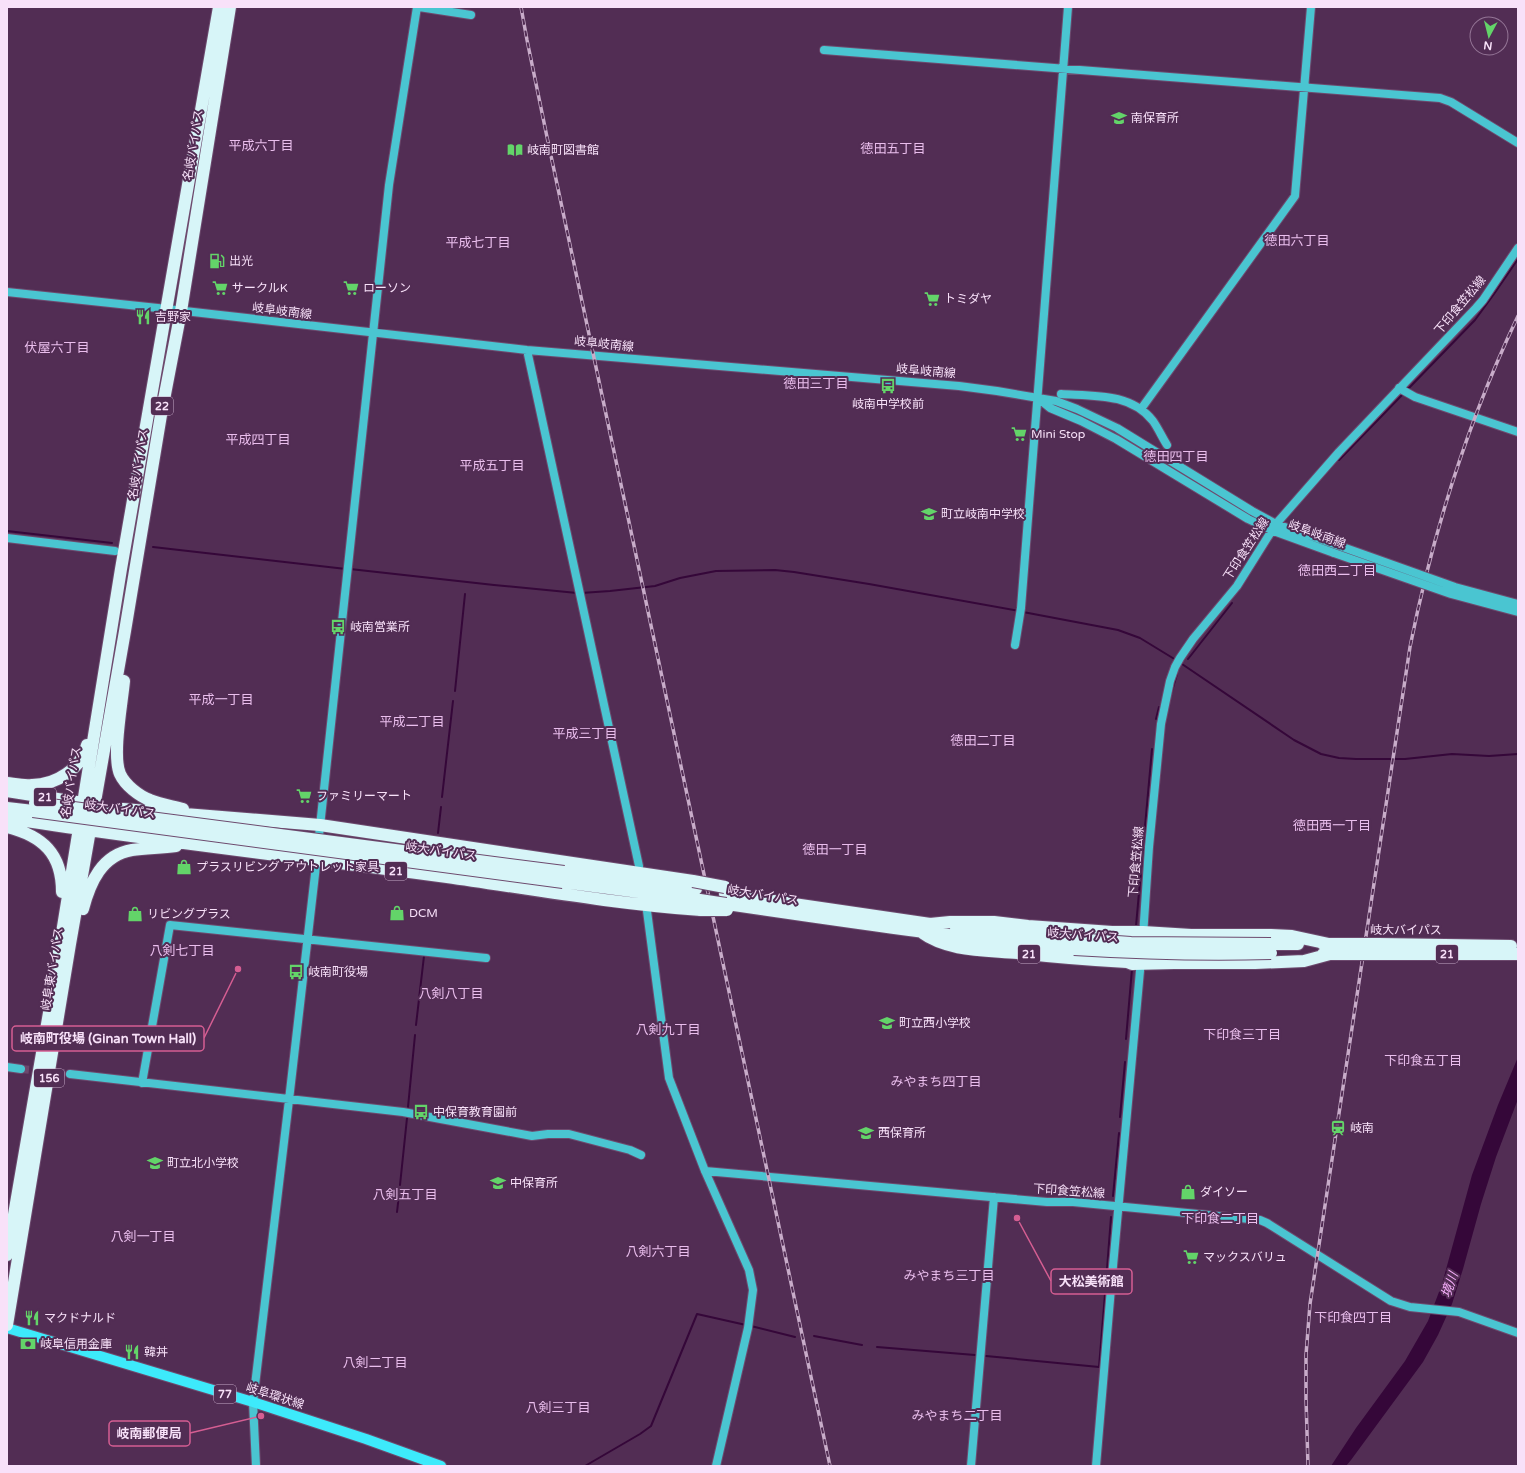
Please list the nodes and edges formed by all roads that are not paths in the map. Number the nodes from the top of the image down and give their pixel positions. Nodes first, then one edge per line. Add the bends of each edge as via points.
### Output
1 (218, 7) edge
2 (230, 7) edge
3 (418, 7) edge
4 (1068, 7) edge
5 (1311, 7) edge
6 (471, 15) dead end
7 (824, 50) dead end
8 (1064, 68) junction
9 (1304, 87) junction
10 (1518, 143) edge
11 (1518, 248) edge
12 (7, 292) edge
13 (167, 309) junction
14 (181, 311) junction
15 (372, 333) junction
16 (527, 350) junction
17 (1400, 389) junction
18 (1061, 394) dead end
19 (1038, 399) junction
20 (1141, 409) junction
21 (1518, 432) edge
22 (1167, 444) dead end
23 (1274, 527) junction
24 (7, 538) edge
25 (1335, 549) junction
26 (115, 551) dead end
27 (1518, 604) edge
28 (1518, 612) edge
29 (125, 631) junction
30 (1015, 645) dead end
31 (99, 704) junction
32 (7, 783) edge
33 (7, 791) edge
34 (7, 799) edge
35 (7, 808) edge
36 (87, 809) junction
37 (211, 817) junction
38 (7, 818) edge
39 (320, 825) junction
40 (7, 827) edge
41 (84, 830) junction
42 (193, 844) junction
43 (316, 860) junction
44 (639, 866) dead end
45 (564, 877) junction
46 (697, 895) junction
47 (726, 899) junction
48 (647, 911) dead end
49 (925, 928) junction
50 (1143, 932) junction
51 (307, 939) junction
52 (65, 942) junction
53 (1518, 946) edge
54 (1271, 949) junction
55 (1330, 949) junction
56 (1377, 949) junction
57 (1518, 954) edge
58 (486, 958) dead end
59 (1141, 965) junction
60 (7, 1067) edge
61 (21, 1069) tunnel mouth
62 (70, 1074) tunnel mouth
63 (142, 1083) junction
64 (289, 1100) junction
65 (641, 1155) dead end
66 (705, 1171) junction
67 (994, 1197) junction
68 (1118, 1207) junction
69 (7, 1255) edge
70 (7, 1326) edge
71 (1518, 1333) edge
72 (253, 1402) junction
73 (256, 1466) edge
74 (441, 1466) edge
75 (716, 1466) edge
76 (971, 1466) edge
77 (1096, 1466) edge

1 - 13 highway, 名岐バイパス / 22
2 - 14 highway, 名岐バイパス / 22
3 - 6 street
3 - 15 street via 389,185
4 - 8 street
5 - 9 street
7 - 8 street
8 - 9 street
8 - 19 street
9 - 10 street via 1444,99
9 - 20 street via 1295,196
11 - 17 street, 下印食笠松線 via 1483,300
12 - 13 street, 岐阜岐南線
13 - 14 street, 岐阜岐南線
13 - 31 highway, 名岐バイパス / 22
14 - 15 street, 岐阜岐南線
14 - 29 highway, 名岐バイパス / 22
15 - 16 street, 岐阜岐南線
15 - 39 street
16 - 19 street, 岐阜岐南線 via 958,386
16 - 44 street
17 - 21 street
17 - 23 street, 下印食笠松線 via 1339,452
18 - 20 street via 1119,398
19 - 23 street, 岐阜岐南線 via 1056,401 1117,428
19 - 30 street via 1021,613
20 - 22 street
23 - 25 street, 岐阜岐南線
23 - 50 street, 下印食笠松線 via 1237,586 1193,639 1178,662 1164,705
24 - 26 street
25 - 27 street, 岐阜岐南線, bridge
25 - 28 street, 岐阜岐南線, bridge via 1451,594
29 - 36 highway, 名岐バイパス / 22
29 - 37 highway via 129,639 117,746 120,774 136,792 149,800
31 - 32 highway via 95,709 86,750 68,773 46,784 32,786
31 - 36 highway, 名岐バイパス / 22
33 - 36 highway, 21
34 - 45 highway, 岐大バイパス / 21, bridge
35 - 45 highway, 岐大バイパス / 21, bridge
36 - 37 highway, 21 via 125,809
36 - 41 highway, 名岐バイパス / 156
37 - 39 highway, 21
38 - 41 highway, 21
39 - 43 street
39 - 46 highway, 21
40 - 52 highway via 42,842 56,859 62,877
41 - 42 highway, 21
41 - 52 highway, 岐阜東バイパス / 156
42 - 43 highway, 21
42 - 52 highway via 131,850 108,861 91,883
43 - 46 highway, 21 via 619,902
43 - 51 street
45 - 46 highway, 岐大バイパス / 21
46 - 47 highway, 岐大バイパス / 21
46 - 47 highway, 21, bridge
47 - 49 highway, 岐大バイパス / 21
48 - 66 street via 669,1078
49 - 50 highway, 21 via 950,922 994,922 1112,932
49 - 54 highway, 岐大バイパス / 21, bridge via 993,933 1074,944 1131,943
49 - 59 highway, 21 via 932,940 961,948
50 - 54 highway, 21 via 1191,935
50 - 59 street, 下印食笠松線
51 - 58 street
51 - 63 street via 170,925
51 - 64 street
52 - 69 highway, 岐阜東バイパス / 156 via 50,1006
52 - 70 highway, 岐阜東バイパス / 156
53 - 56 highway, 岐大バイパス / 21 via 1482,944
54 - 55 highway, 岐大バイパス / 21
54 - 55 highway, 21 via 1304,961
54 - 59 highway, 21
55 - 56 highway, 岐大バイパス / 21, bridge
56 - 57 highway, 岐大バイパス / 21
59 - 68 street, 下印食笠松線
60 - 61 street
62 - 63 street
63 - 64 street
64 - 65 street via 403,1112 532,1136 569,1134
64 - 72 street
66 - 67 street, 下印食笠松線
66 - 75 street via 749,1270 752,1290 748,1328
67 - 68 street, 下印食笠松線
67 - 76 street
68 - 71 street via 1260,1220 1392,1301 1410,1307 1452,1310
68 - 77 street
70 - 72 main road, 岐阜環状線 / 77
72 - 73 street
72 - 74 main road, 岐阜環状線 / 77

